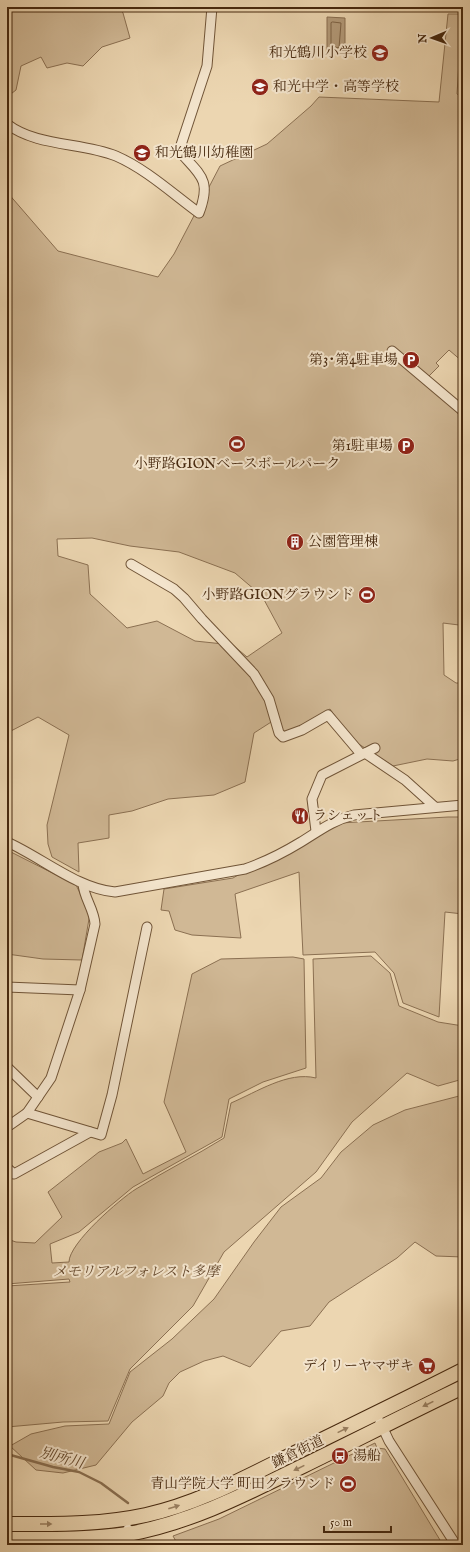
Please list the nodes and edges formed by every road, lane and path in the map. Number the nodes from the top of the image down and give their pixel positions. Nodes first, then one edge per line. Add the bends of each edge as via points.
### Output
1 (212, 7) edge
2 (7, 124) edge
3 (392, 351) dead end
4 (463, 411) edge
5 (131, 564) dead end
6 (375, 748) dead end
7 (363, 754) junction
8 (463, 805) edge
9 (435, 807) junction
10 (316, 831) junction
11 (7, 842) edge
12 (83, 884) junction
13 (148, 927) dead end
14 (7, 986) edge
15 (80, 990) junction
16 (7, 1067) edge
17 (38, 1098) junction
18 (27, 1113) junction
19 (8, 1125) edge
20 (90, 1132) junction
21 (7, 1168) edge
22 (463, 1370) edge
23 (463, 1387) edge
24 (376, 1413) junction
25 (382, 1427) junction
26 (126, 1519) junction
27 (7, 1524) edge
28 (7, 1539) edge
29 (129, 1539) edge
30 (456, 1545) edge

1 - 2 street via 207,66 179,151 203,179 206,191 199,213 143,172 115,156 30,136
3 - 4 street
5 - 7 street via 174,588 254,674 269,699 279,733 283,737 302,730 328,715
6 - 7 street
7 - 9 street via 405,780
7 - 10 street via 322,775 312,799
8 - 9 street
9 - 10 street via 354,815 341,818
10 - 12 street via 271,858 245,869 114,892 102,891
11 - 12 street
12 - 15 street via 95,924
13 - 20 street via 102,1135
14 - 15 street
15 - 17 street via 51,1078
16 - 17 street
17 - 18 street
18 - 19 street
18 - 20 street
20 - 21 street via 14,1174
22 - 24 main road, 鎌倉街道
23 -> 25 main road, 鎌倉街道
24 - 25 street
26 -> 24 main road, 鎌倉街道 via 213,1493
25 -> 29 main road, 鎌倉街道 via 220,1506
25 - 30 street
27 -> 26 main road, 鎌倉街道 via 80,1524
26 - 29 street
28 - 29 main road, 鎌倉街道

